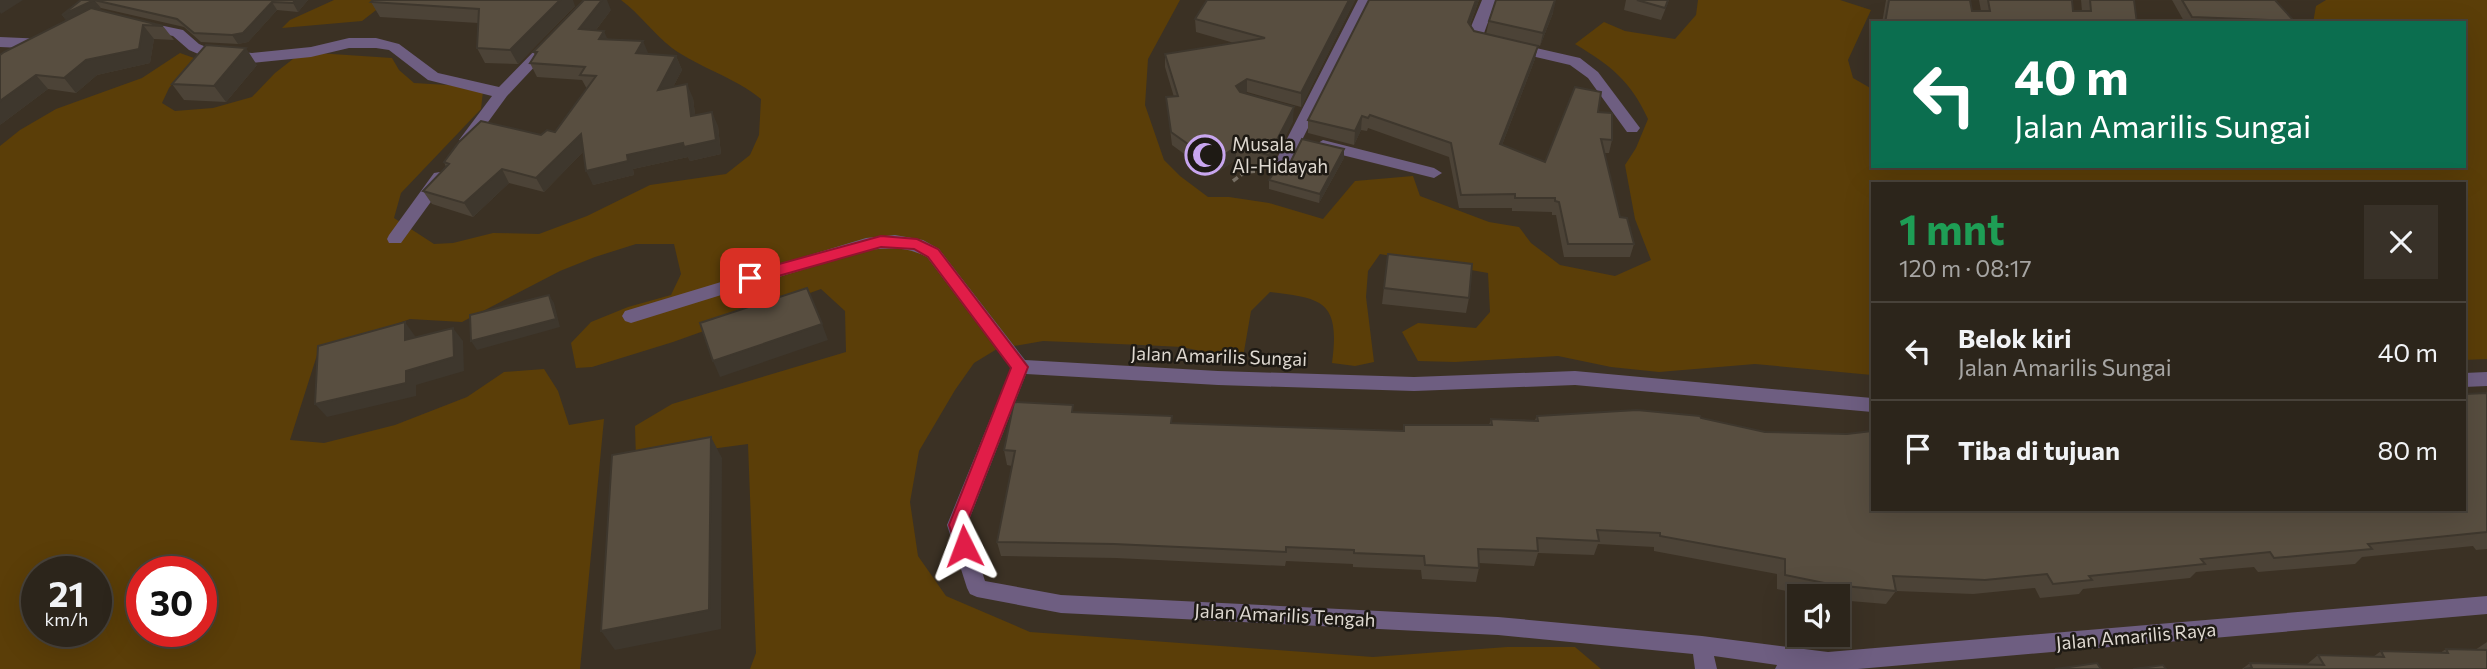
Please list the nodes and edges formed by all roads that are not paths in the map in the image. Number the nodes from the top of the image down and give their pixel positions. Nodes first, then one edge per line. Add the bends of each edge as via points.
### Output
1 (1365, 0) edge
2 (1489, 0) edge
3 (126, 22) edge
4 (556, 37) edge
5 (0, 42) edge
6 (22, 56) edge
7 (502, 93) junction
8 (1632, 128) dead end
9 (1295, 138) junction
10 (1279, 170) edge
11 (1434, 173) dead end
12 (395, 239) dead end
13 (631, 316) dead end
14 (1020, 367) junction
15 (2487, 379) edge
16 (2466, 380) edge
17 (1871, 405) edge
18 (2487, 605) edge
19 (1702, 645) junction
20 (1828, 662) junction
21 (1706, 669) edge
22 (1786, 669) edge

1 - 9 street via 1301,115
2 - 8 street via 1474,36 1575,61 1593,75
3 - 7 street via 178,33 208,53 239,57 376,43 394,47 433,77
4 - 7 street
5 - 6 street via 50,42
7 - 12 street
9 - 10 street
9 - 11 street
13 - 14 street via 866,244 895,241 917,244 933,253
14 - 17 street, Jalan Amarilis Sungai via 1414,384 1575,378
14 - 19 street, Jalan Amarilis Tengah via 957,525 977,588 1061,604 1498,626
15 - 16 street
18 - 20 street, Jalan Amarilis Raya
19 - 20 street, Jalan Amarilis Tengah
19 - 21 street
20 - 22 street, Jalan Amarilis Raya

